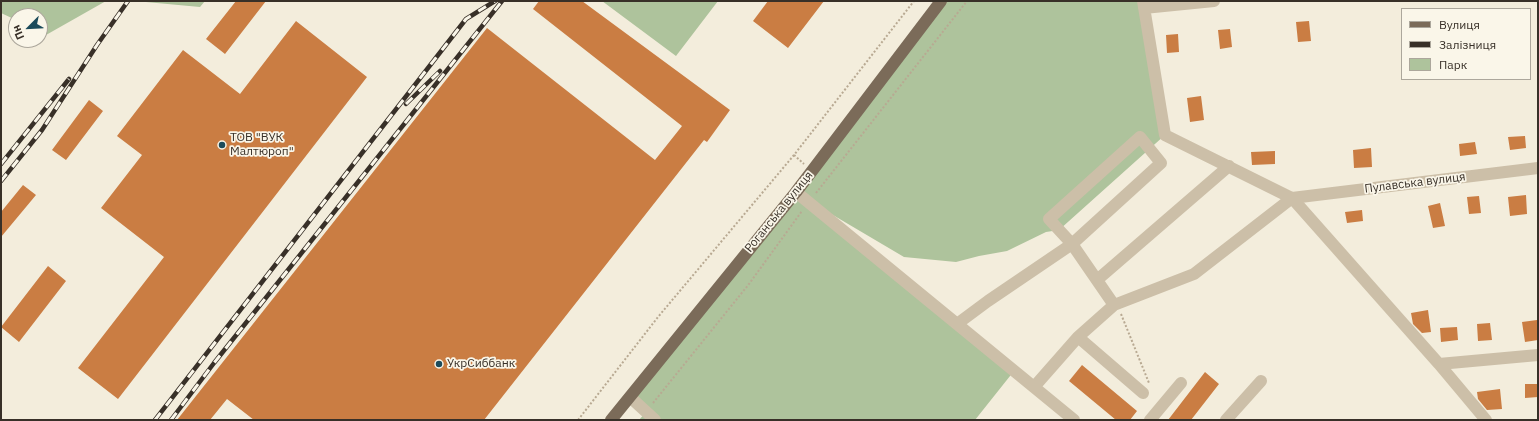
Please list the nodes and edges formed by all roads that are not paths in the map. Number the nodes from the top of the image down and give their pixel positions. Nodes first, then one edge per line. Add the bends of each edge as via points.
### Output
1 (941, 1) edge
2 (1214, 1) edge
3 (1144, 4) edge
4 (1228, 166) junction
5 (1538, 168) edge
6 (796, 192) junction
7 (1292, 198) junction
8 (1072, 244) junction
9 (1097, 280) junction
10 (1116, 304) junction
11 (957, 324) junction
12 (1078, 337) junction
13 (1538, 355) edge
14 (1439, 364) junction
15 (1261, 380) dead end
16 (1181, 383) dead end
17 (1034, 387) junction
18 (1147, 390) road end
19 (630, 397) junction
20 (612, 420) edge
21 (655, 420) edge
22 (1074, 420) edge
23 (1150, 420) edge
24 (1226, 420) edge
25 (1486, 420) edge

1 - 6 main road, Роганська вулиця
2 - 3 street
3 - 4 street via 1165,135
4 - 7 street
4 - 9 street
5 - 7 street, Пулавська вулиця
6 - 11 street
6 - 19 main road, Роганська вулиця
7 - 10 street via 1194,274
7 - 14 street
8 - 8 street via 1161,162 1140,137 1049,219
8 - 9 street
8 - 11 street
9 - 10 street
10 - 12 street
11 - 17 street
12 - 17 street
12 - 18 street
13 - 14 street
14 - 25 street
15 - 24 street
16 - 23 street
17 - 22 street
19 - 20 main road, Роганська вулиця
19 - 21 street

